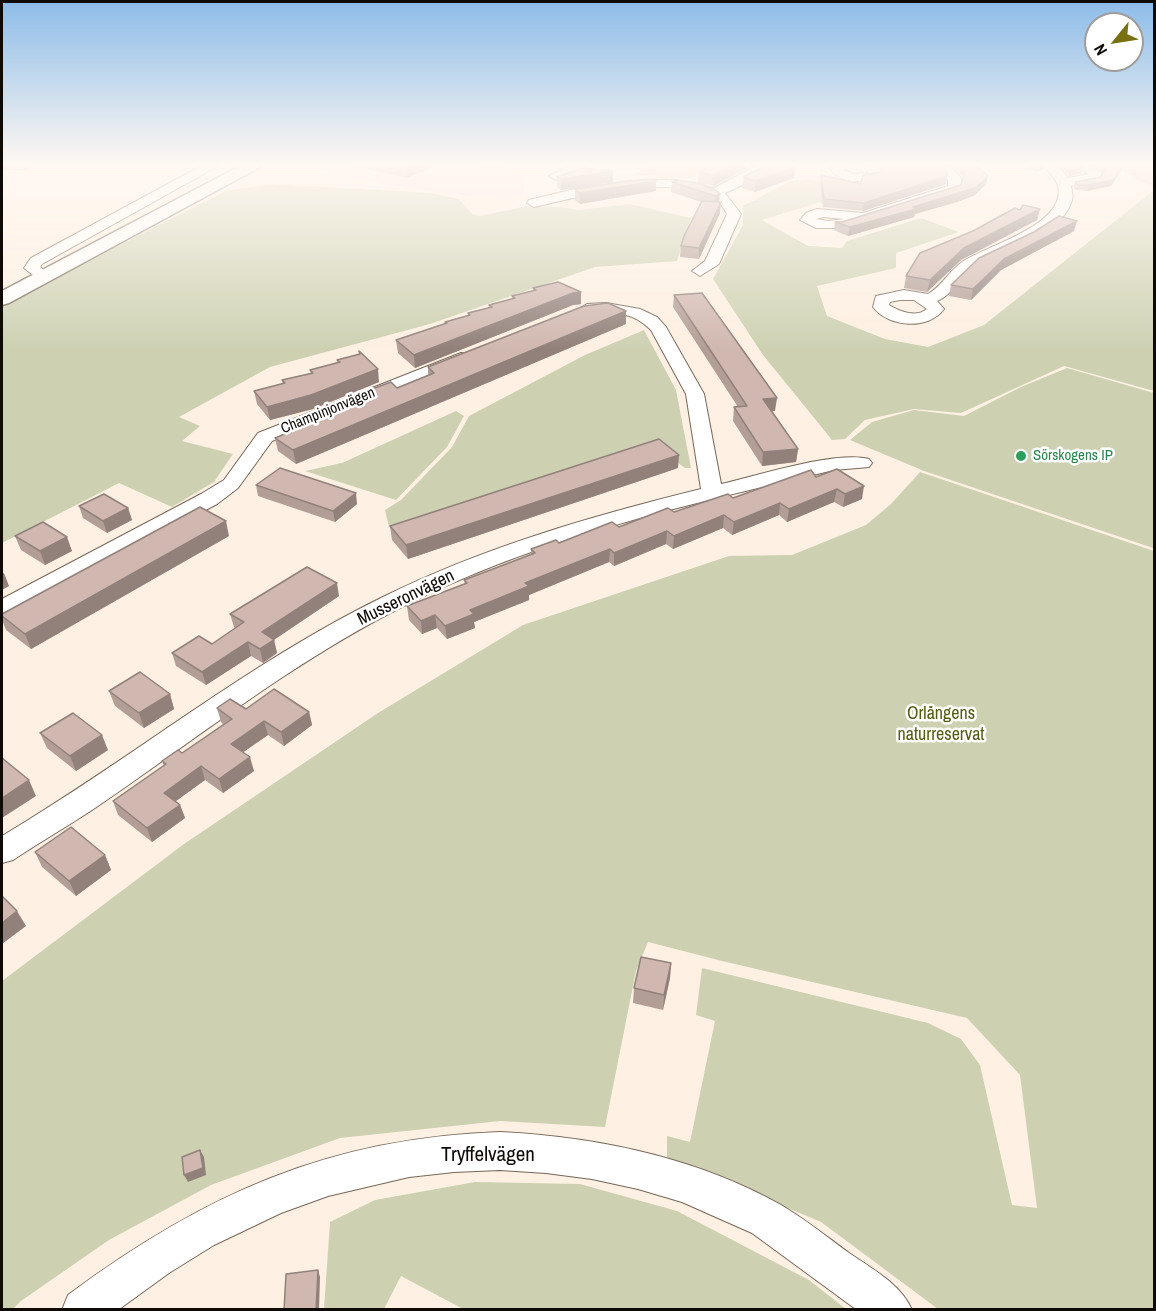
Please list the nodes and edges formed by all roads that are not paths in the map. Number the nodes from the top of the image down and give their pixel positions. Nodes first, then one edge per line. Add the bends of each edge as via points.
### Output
1 (99, 227) edge
2 (137, 227) edge
3 (728, 227) edge
4 (1040, 227) edge
5 (700, 271) dead end
6 (44, 276) junction
7 (2, 299) edge
8 (926, 299) dead end
9 (568, 315) edge
10 (481, 350) edge
11 (862, 463) dead end
12 (712, 493) junction
13 (2, 609) edge
14 (2, 851) edge
15 (83, 1310) edge
16 (891, 1310) edge

1 - 6 street via 36,261 32,268
2 - 6 main road
3 - 5 street via 711,264
4 - 8 street via 970,264 944,291
6 - 7 main road
9 - 12 street via 592,309 625,310 644,316 658,327 695,394
10 - 13 street, Champinjonvägen via 265,437 231,483 208,499
11 - 12 street, Musseronvägen via 834,464
12 - 14 street, Musseronvägen via 608,518 499,554 392,602 311,647
15 - 16 street, Tryffelvägen via 135,1271 198,1232 267,1199 361,1168 408,1158 504,1151 579,1157 697,1188 766,1220

